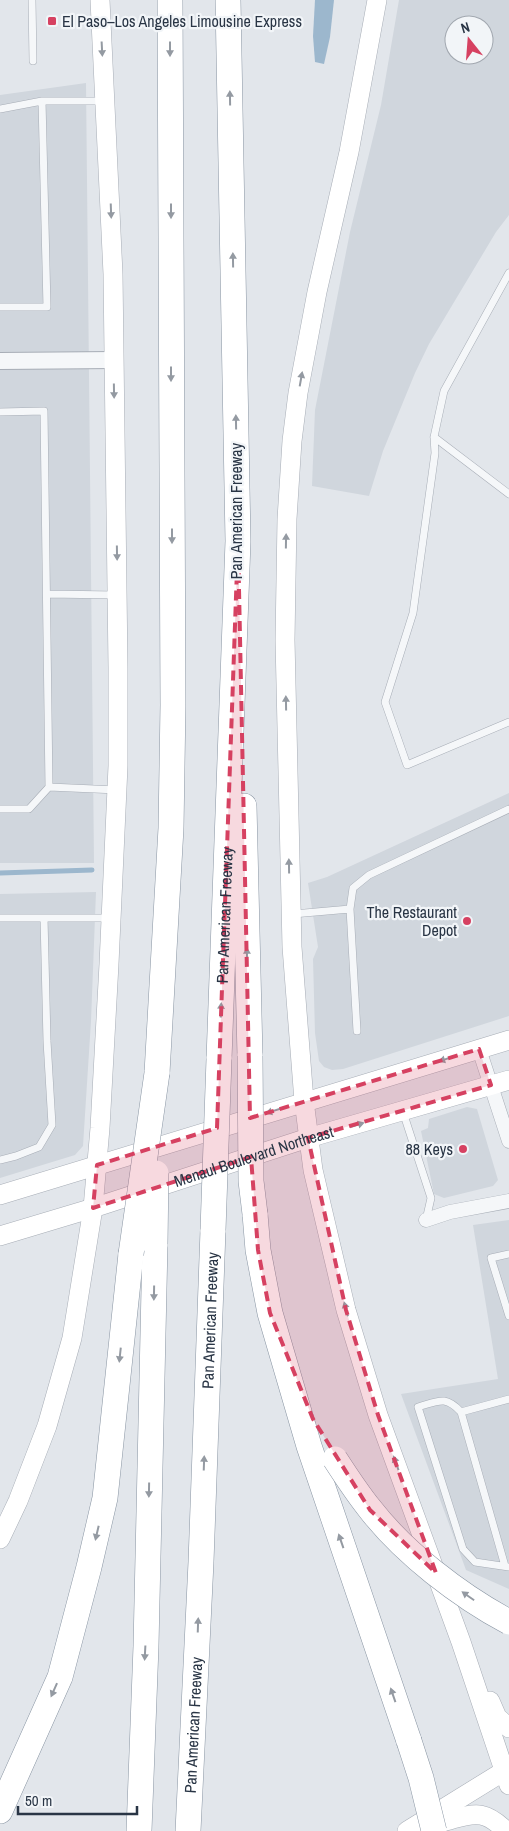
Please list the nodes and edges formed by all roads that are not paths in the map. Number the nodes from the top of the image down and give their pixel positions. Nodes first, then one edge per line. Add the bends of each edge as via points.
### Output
1 (32, 0) edge
2 (100, 0) edge
3 (170, 0) edge
4 (228, 0) edge
5 (377, 0) edge
6 (33, 61) dead end
7 (42, 101) junction
8 (105, 101) junction
9 (0, 109) edge
10 (509, 273) edge
11 (0, 307) edge
12 (114, 360) junction
13 (0, 361) edge
14 (0, 412) edge
15 (434, 438) junction
16 (509, 494) edge
17 (238, 541) junction
18 (47, 594) junction
19 (118, 595) junction
20 (509, 722) edge
21 (50, 787) junction
22 (117, 790) junction
23 (0, 809) edge
24 (509, 809) edge
25 (350, 909) junction
26 (290, 914) junction
27 (0, 918) edge
28 (44, 918) junction
29 (111, 918) junction
30 (357, 1031) dead end
31 (509, 1040) edge
32 (479, 1048) junction
33 (157, 1073) junction
34 (509, 1080) edge
35 (490, 1086) junction
36 (304, 1101) junction
37 (403, 1111) junction
38 (308, 1138) junction
39 (509, 1141) edge
40 (0, 1160) edge
41 (97, 1165) junction
42 (0, 1195) edge
43 (509, 1201) edge
44 (93, 1208) junction
45 (426, 1220) joint
46 (0, 1236) edge
47 (509, 1254) edge
48 (270, 1313) junction
49 (509, 1316) edge
50 (509, 1399) edge
51 (461, 1412) junction
52 (0, 1539) edge
53 (507, 1567) edge
54 (509, 1622) edge
55 (461, 1642) junction
56 (509, 1728) edge
57 (17, 1774) junction
58 (508, 1774) edge
59 (0, 1804) edge
60 (0, 1811) edge
61 (418, 1830) edge
62 (139, 1831) edge
63 (188, 1831) edge
64 (506, 1831) edge

1 - 6 lane
2 -> 8 main road
3 -> 33 highway via 172,828
17 -> 4 highway, Pan American Freeway
26 -> 5 main road via 285,640 286,519 292,441 317,292 349,152
7 - 8 lane
7 - 9 lane
7 - 11 lane via 47,307
8 -> 12 main road
10 - 15 lane via 444,391
12 - 13 street
12 -> 19 main road
14 - 18 lane via 44,411
15 - 16 lane
15 - 20 lane via 435,453 413,613 385,702 407,765
48 -> 17 highway, bridge via 258,1250 251,1181
63 -> 17 highway, Pan American Freeway, bridge via 201,1562
18 - 19 lane
18 - 21 lane
19 - 22 main road
21 - 22 lane
21 - 23 lane via 28,808
22 - 29 main road
24 - 25 lane via 369,875 353,888
25 - 26 lane
25 - 30 lane
26 - 36 main road
27 - 28 lane
28 - 29 lane
28 - 40 lane via 52,1124 39,1147
29 - 41 main road
31 - 32 main road
32 - 35 street
32 -> 36 main road
33 -> 57 highway, bridge via 131,1254 105,1498 60,1677
33 -> 62 highway, bridge via 146,1646
34 - 35 main road, Menaul Boulevard Northeast
35 - 37 main road, Menaul Boulevard Northeast
35 - 39 street
36 - 38 main road
36 -> 41 main road
38 -> 37 main road, Menaul Boulevard Northeast
37 - 45 lane via 432,1198
38 - 44 main road, Menaul Boulevard Northeast
55 -> 38 main road via 378,1415 346,1310
41 - 42 main road
41 - 44 main road
43 - 45 street
44 - 46 main road, Menaul Boulevard Northeast
44 - 52 main road via 77,1314 61,1382 33,1464
47 - 49 lane via 491,1258
54 -> 48 highway, bridge via 434,1572 370,1510 335,1459 313,1419
61 -> 48 highway, bridge via 421,1778 312,1455
50 - 51 lane
51 - 53 lane
51 - 53 lane via 452,1403 442,1400 418,1407 463,1549 475,1562
55 - 56 main road via 497,1716
55 - 58 main road
57 - 59 highway
57 - 60 highway
58 - 61 main road
61 - 64 main road via 476,1814 487,1817

